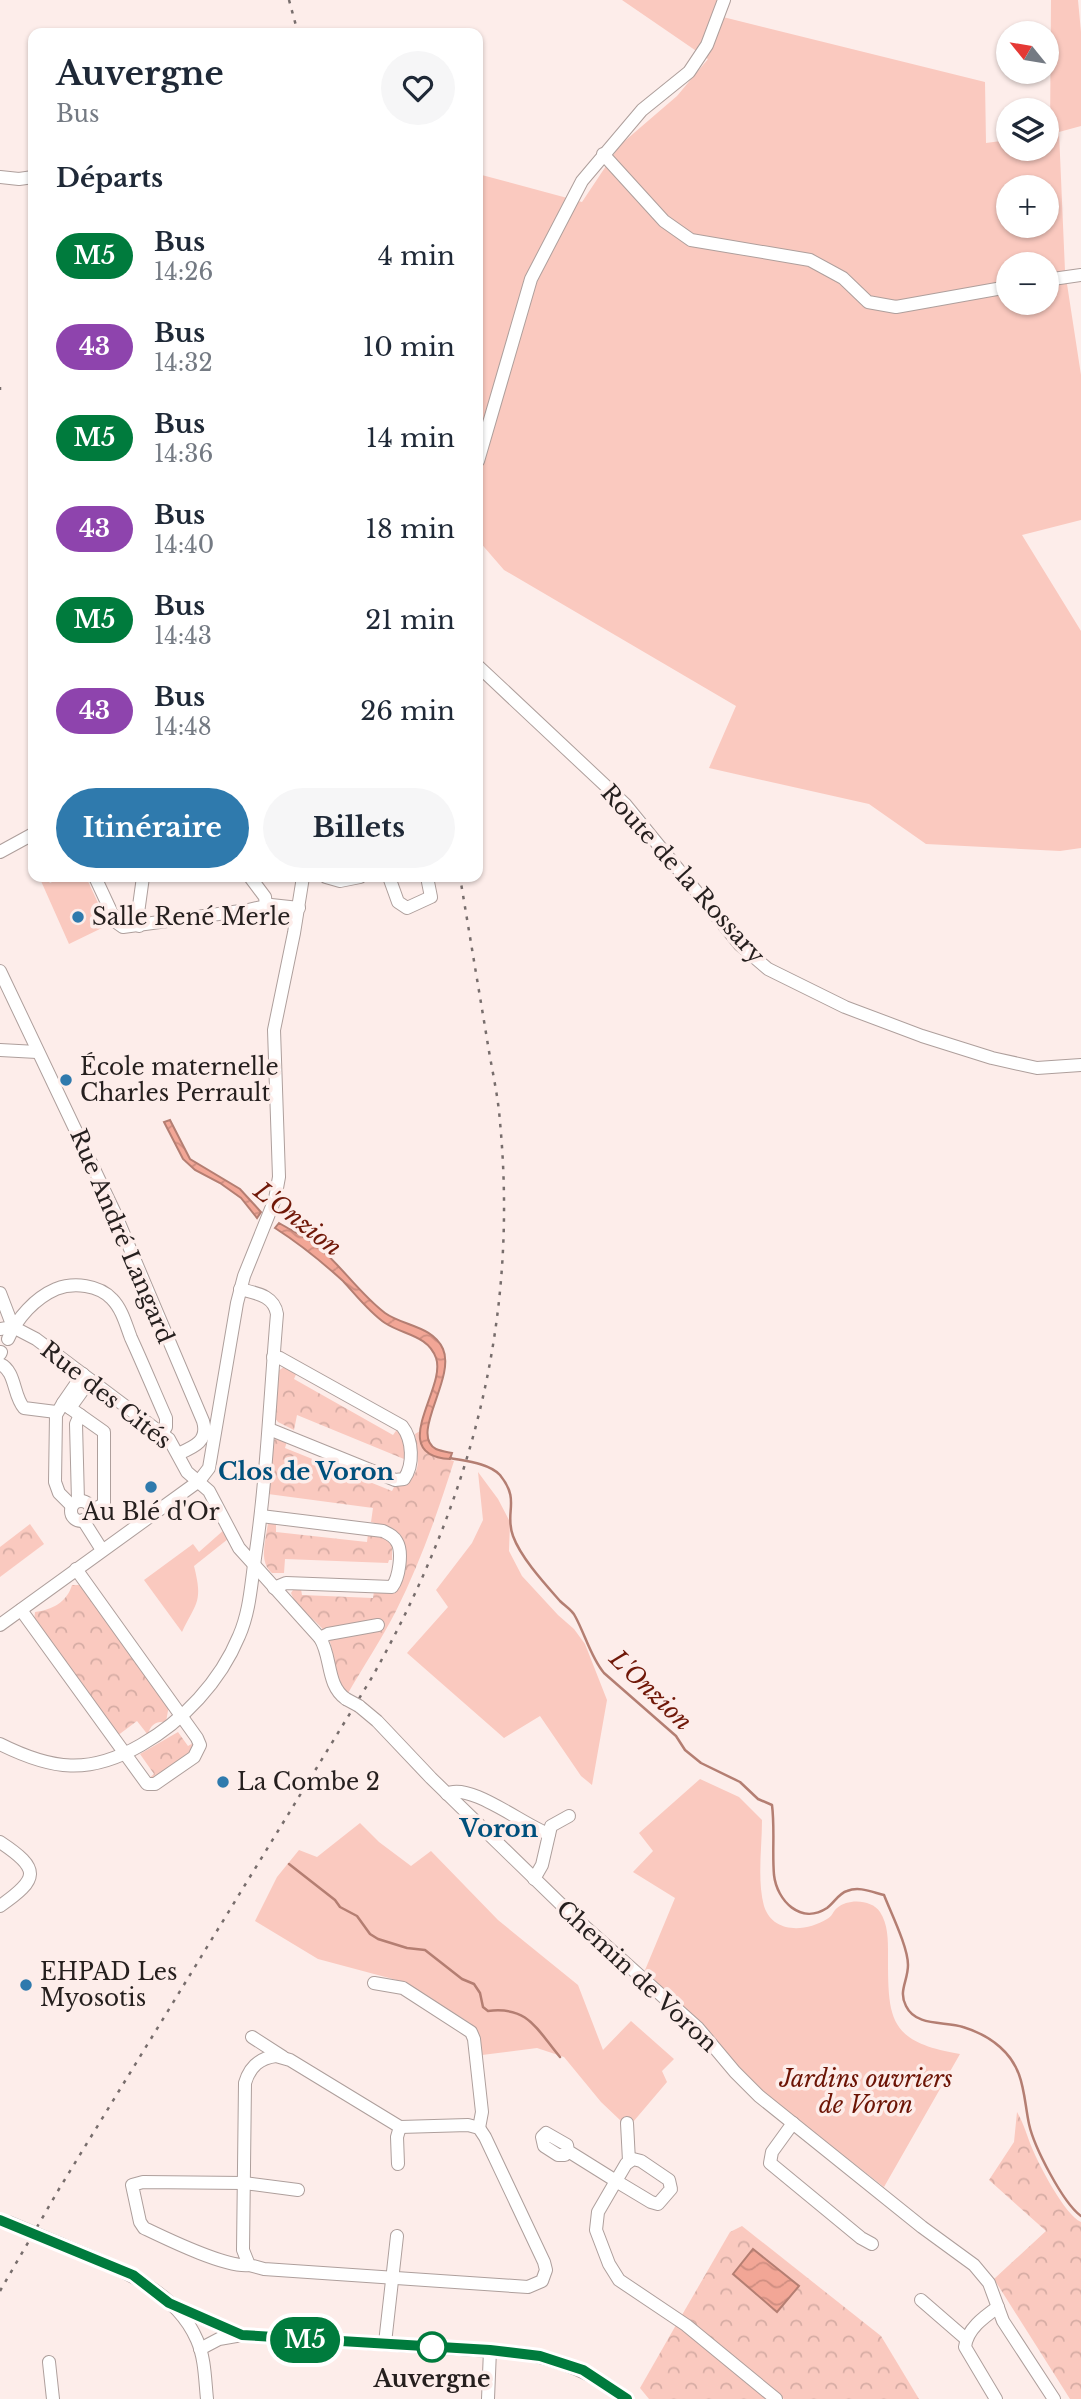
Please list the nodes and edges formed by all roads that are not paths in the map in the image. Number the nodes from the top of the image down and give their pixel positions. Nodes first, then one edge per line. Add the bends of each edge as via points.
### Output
1 (724, 0) edge
2 (603, 154) junction
3 (0, 177) edge
4 (28, 177) edge
5 (1081, 275) edge
6 (1059, 278) edge
7 (996, 289) edge
8 (483, 444) edge
9 (483, 671) edge
10 (28, 837) edge
11 (0, 852) edge
12 (98, 882) edge
13 (142, 882) edge
14 (254, 882) edge
15 (302, 882) edge
16 (391, 882) edge
17 (428, 882) edge
18 (267, 905) junction
19 (299, 908) junction
20 (139, 926) junction
21 (0, 971) edge
22 (0, 1050) edge
23 (37, 1052) junction
24 (1081, 1065) edge
25 (240, 1289) junction
26 (0, 1293) edge
27 (7, 1331) edge
28 (0, 1357) edge
29 (273, 1357) junction
30 (87, 1377) junction
31 (67, 1409) junction
32 (269, 1429) junction
33 (162, 1433) junction
34 (55, 1451) junction
35 (76, 1452) junction
36 (178, 1454) junction
37 (199, 1480) junction
38 (75, 1503) junction
39 (87, 1516) junction
40 (261, 1516) junction
41 (102, 1550) junction
42 (254, 1564) junction
43 (76, 1569) junction
44 (274, 1588) junction
45 (21, 1610) junction
46 (0, 1625) edge
47 (378, 1625) dead end
48 (320, 1638) junction
49 (182, 1716) junction
50 (0, 1744) edge
51 (125, 1754) junction
52 (447, 1794) junction
53 (569, 1816) dead end
54 (550, 1834) junction
55 (0, 1842) edge
56 (534, 1879) junction
57 (0, 1906) edge
58 (374, 1983) dead end
59 (252, 2037) dead end
60 (284, 2058) junction
61 (627, 2123) dead end
62 (793, 2123) junction
63 (400, 2127) junction
64 (479, 2128) junction
65 (568, 2151) dead end
66 (629, 2161) junction
67 (398, 2164) dead end
68 (616, 2181) junction
69 (244, 2183) junction
70 (298, 2190) dead end
71 (4, 2221) edge
72 (397, 2236) dead end
73 (872, 2244) dead end
74 (249, 2264) junction
75 (391, 2278) junction
76 (921, 2300) dead end
77 (169, 2303) junction
78 (998, 2307) junction
79 (217, 2326) junction
80 (242, 2335) junction
81 (966, 2339) junction
82 (385, 2343) junction
83 (199, 2347) junction
84 (490, 2350) junction
85 (49, 2361) dead end
86 (53, 2399) edge
87 (207, 2399) edge
88 (488, 2399) edge
89 (627, 2399) edge
90 (776, 2399) edge
91 (996, 2399) edge
92 (1054, 2399) edge

1 - 2 street via 707,45 689,72 642,110
2 - 7 street via 664,221 691,240 810,260 843,278 868,302 895,307
2 - 8 street via 582,181 531,279
3 - 4 street
5 - 6 street
9 - 24 street, Route de la Rossary via 625,804 740,946 768,969 845,1007 992,1058 1037,1068
10 - 11 street
12 - 20 street via 119,925
13 - 20 street
14 - 18 street
15 - 19 street
16 - 17 street via 398,902 407,908 431,897
18 - 19 street
18 - 20 street
19 - 25 street via 274,1030 279,1171 275,1199
21 - 23 street, Rue André Langard
22 - 23 street
23 - 36 street, Rue André Langard via 114,1211 205,1426 201,1441
25 - 29 street via 265,1296 275,1305
25 - 37 street via 212,1461
26 - 27 street
27 - 30 street, Rue des Cités via 36,1339
27 - 33 street via 35,1302 59,1288 86,1286 107,1295 120,1311 166,1418
28 - 31 street via 24,1409
29 - 32 street
29 - 32 street via 402,1426 410,1441 409,1471 404,1479 395,1479
30 - 31 street
30 - 33 street, Rue des Cités
31 - 34 street
31 - 35 street via 76,1424
31 - 39 street via 103,1432 104,1504
32 - 40 street
33 - 36 street, Rue des Cités
34 - 35 street
34 - 38 street via 55,1486 67,1503
35 - 38 street
36 - 37 street, Rue des Cités via 187,1472
37 - 41 street
37 - 42 street, Rue des Cités via 230,1535
38 - 39 street via 73,1517
39 - 41 street
40 - 42 street
40 - 44 street via 383,1531 399,1547 392,1587 286,1583
41 - 43 street
42 - 44 street, Rue des Cités
42 - 49 street via 248,1612 239,1637 209,1685
43 - 45 street
43 - 49 street
44 - 48 street, Rue des Cités
45 - 46 street
45 - 51 street
47 - 48 street
48 - 52 street, Chemin de Voron, bridge via 334,1688 377,1721
49 - 51 street
49 - 51 street via 199,1749 155,1784 147,1784
50 - 51 street via 57,1766 92,1765
52 - 54 street via 454,1791 491,1802
52 - 56 street, Chemin de Voron
53 - 54 street via 553,1823
54 - 56 street
55 - 57 street via 25,1861 30,1874 23,1890
56 - 62 street, Chemin de Voron via 698,2028 759,2096
58 - 64 street via 403,1988 471,2032 482,2112
59 - 60 street
60 - 63 street
60 - 69 street via 268,2057 253,2066 245,2082
61 - 66 street
62 - 73 street via 772,2152 770,2164
62 - 78 street, Chemin de Voron via 974,2265 989,2283
63 - 64 street
63 - 67 street
64 - 75 street via 544,2262 541,2281 528,2287
65 - 68 street
66 - 68 street
66 - 68 street via 641,2161 667,2177 671,2186 665,2199 655,2204
68 - 90 street via 597,2212 596,2230 619,2280 686,2325
69 - 70 street
69 - 74 street via 243,2250
69 - 74 street via 132,2185 144,2228 226,2262
71 - 77 street, bridge via 133,2275
72 - 75 street
74 - 75 street via 264,2269
75 - 82 street
76 - 81 street
77 - 79 street
77 - 83 street
78 - 81 street
78 - 92 street, Chemin de Voron via 1020,2350
79 - 80 street
79 - 83 street via 205,2333
80 - 82 street
80 - 83 street
81 - 91 street via 965,2347
82 - 84 street
83 - 87 street
84 - 88 street
84 - 89 street via 540,2356 568,2365
85 - 86 street

